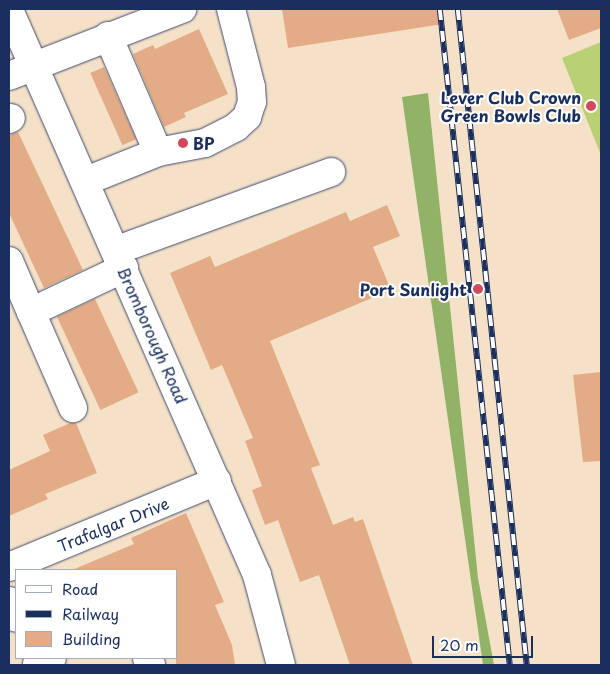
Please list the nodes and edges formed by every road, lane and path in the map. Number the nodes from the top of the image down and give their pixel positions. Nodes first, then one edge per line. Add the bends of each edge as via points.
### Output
1 (182, 9) edge
2 (231, 9) edge
3 (9, 10) edge
4 (108, 36) junction
5 (34, 64) junction
6 (9, 76) edge
7 (158, 152) junction
8 (331, 172) dead end
9 (86, 181) junction
10 (120, 259) junction
11 (9, 261) edge
12 (31, 312) junction
13 (73, 408) dead end
14 (217, 481) junction
15 (9, 567) edge
16 (9, 601) edge
17 (15, 616) edge
18 (282, 665) edge

1 - 4 street
2 - 7 street via 251,87 252,102 247,117 236,127 205,142
3 - 5 street, Bromborough Road
4 - 5 street
4 - 7 street
5 - 6 street
5 - 9 street, Bromborough Road
7 - 9 street
8 - 10 street
9 - 10 street, Bromborough Road
10 - 12 street
10 - 14 street, Bromborough Road
11 - 12 street
12 - 13 street
14 - 15 street, Trafalgar Drive
14 - 18 street, Bromborough Road via 257,575
16 - 17 street

